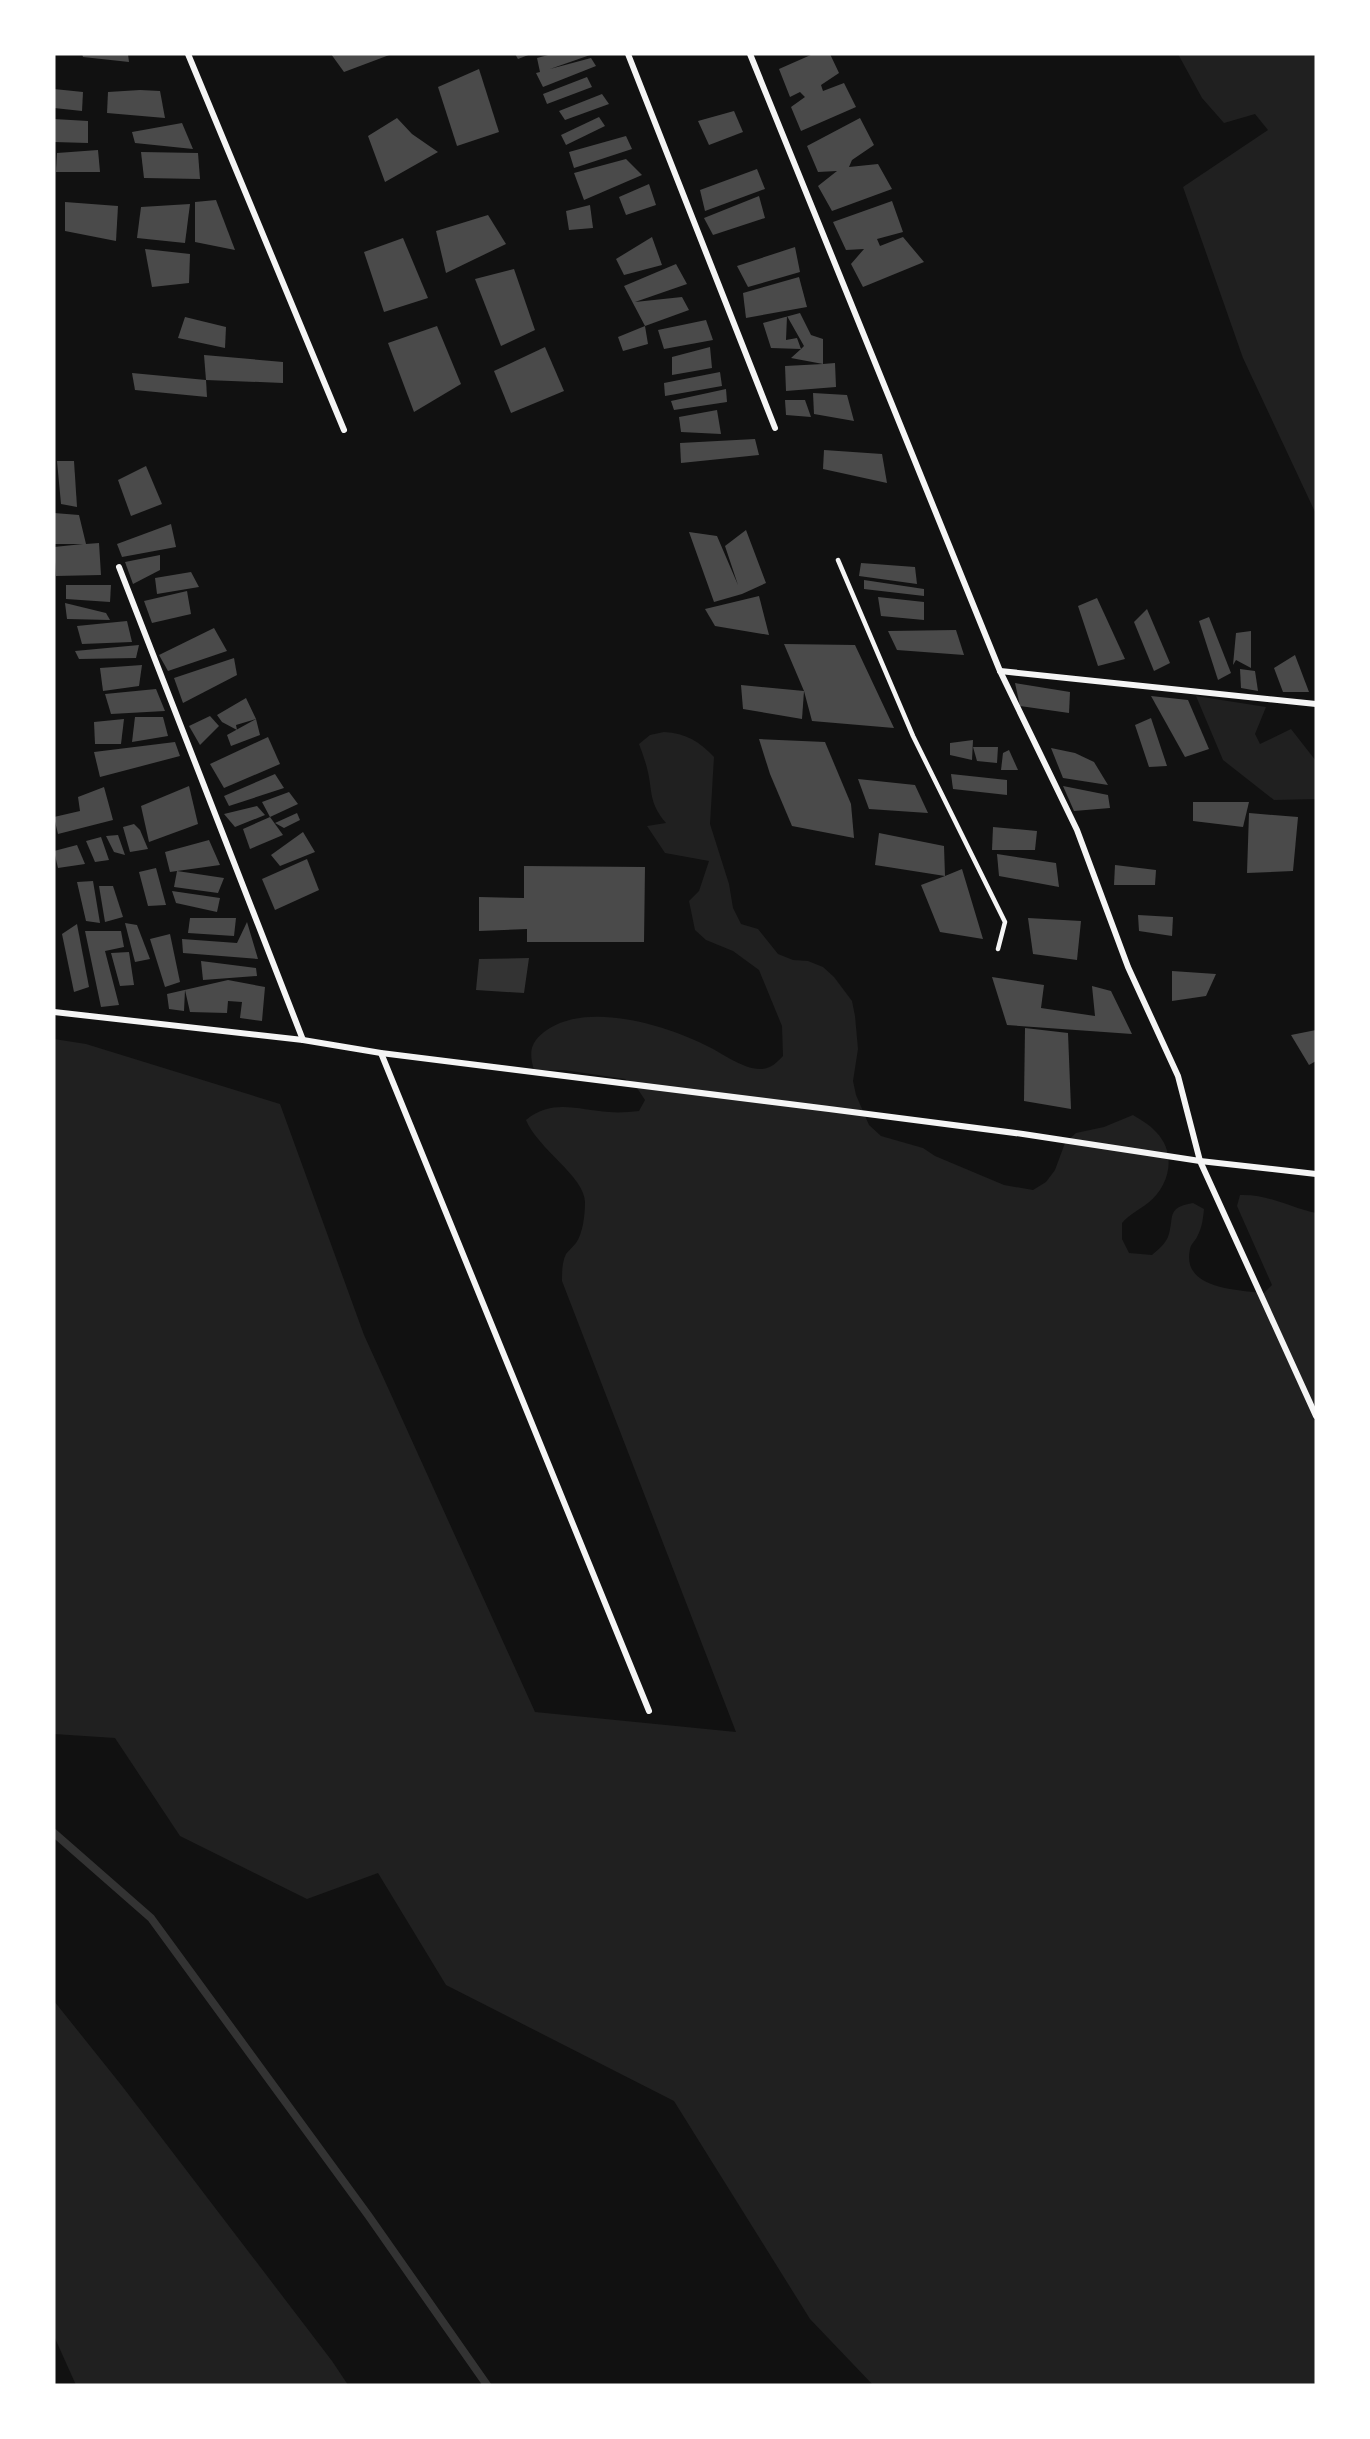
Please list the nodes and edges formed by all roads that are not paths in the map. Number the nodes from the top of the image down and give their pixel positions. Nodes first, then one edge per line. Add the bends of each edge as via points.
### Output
1 (188, 54) edge
2 (628, 54) edge
3 (750, 54) edge
4 (775, 428) dead end
5 (344, 430) dead end
6 (838, 560) dead end
7 (119, 567) dead end
8 (1000, 671) junction
9 (1316, 704) edge
10 (998, 950) dead end
11 (54, 1012) edge
12 (303, 1040) junction
13 (381, 1053) junction
14 (1200, 1161) junction
15 (1316, 1174) edge
16 (1316, 1416) edge
17 (650, 1711) dead end

1 - 5 street
2 - 4 street
3 - 8 street
6 - 10 lane via 914,736 1005,922
7 - 12 street
8 - 9 street
8 - 14 street via 1077,830 1128,966 1178,1076
11 - 12 street
12 - 13 street
13 - 14 street via 829,1108
13 - 17 street
14 - 15 street
14 - 16 street

